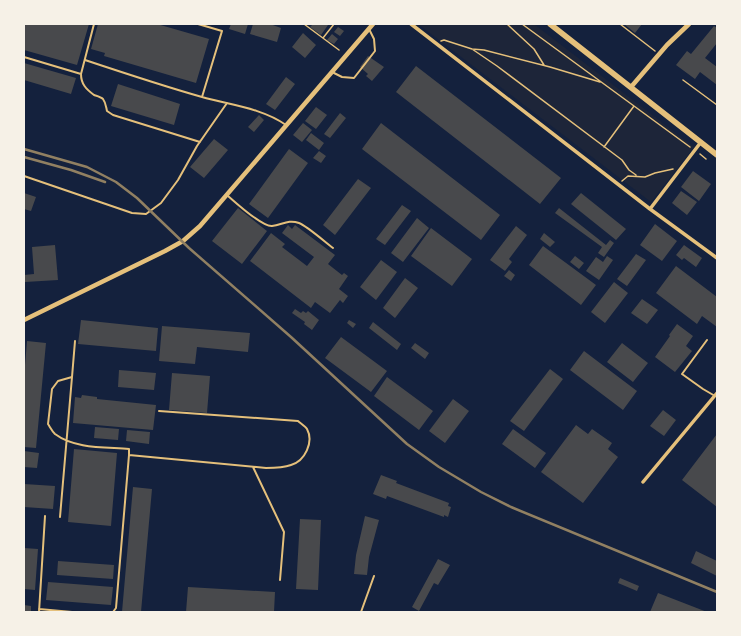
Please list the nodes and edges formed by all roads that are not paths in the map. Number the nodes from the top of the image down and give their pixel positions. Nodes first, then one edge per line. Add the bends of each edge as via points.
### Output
1 (94, 24) edge
2 (198, 24) edge
3 (373, 24) edge
4 (411, 24) edge
5 (550, 24) edge
6 (689, 24) edge
7 (369, 28) junction
8 (24, 57) edge
9 (85, 60) junction
10 (332, 72) junction
11 (81, 74) junction
12 (631, 87) junction
13 (202, 97) junction
14 (227, 103) junction
15 (287, 126) junction
16 (200, 142) junction
17 (701, 142) junction
18 (717, 155) edge
19 (24, 176) edge
20 (227, 195) junction
21 (650, 209) junction
22 (333, 248) dead end
23 (717, 258) edge
24 (25, 318) edge
25 (707, 340) dead end
26 (75, 341) dead end
27 (72, 377) junction
28 (716, 394) edge
29 (159, 412) dead end
30 (67, 440) junction
31 (129, 454) junction
32 (253, 467) junction
33 (643, 482) dead end
34 (45, 516) dead end
35 (60, 517) dead end
36 (374, 576) dead end
37 (280, 580) dead end
38 (39, 610) edge
39 (72, 612) edge
40 (113, 612) edge
41 (360, 612) edge

1 - 9 lane
2 - 13 lane via 222,31
3 - 7 street
4 - 21 street
5 - 12 main road
6 - 12 street
7 - 10 street
7 - 10 lane via 374,39 375,51 354,78 342,77
8 - 11 lane
9 - 11 lane
9 - 13 lane
10 - 15 street
11 - 16 lane via 84,86 102,98 107,111 113,115
12 - 17 main road
13 - 14 lane
14 - 15 lane via 261,112
14 - 16 lane
15 - 20 street
16 - 19 lane via 161,203 146,214 132,213
17 - 18 main road
17 - 21 street
20 - 22 lane via 265,224 271,226 290,221 299,223
20 - 24 street via 183,241
21 - 23 street
25 - 28 lane via 682,374 703,389
26 - 27 lane
27 - 30 lane
27 - 30 lane via 58,381 52,388 48,424 54,433
28 - 33 street
29 - 32 lane via 298,421 307,428 308,448 302,458 293,465
30 - 31 lane via 80,445 129,449
30 - 35 lane
31 - 32 lane
31 - 40 lane via 116,608
32 - 37 lane via 284,532
34 - 38 lane
36 - 41 lane
38 - 39 lane

